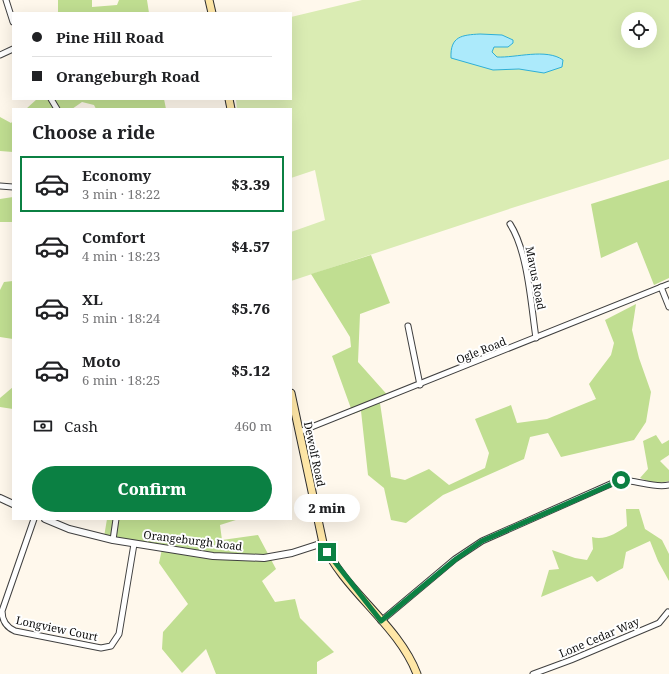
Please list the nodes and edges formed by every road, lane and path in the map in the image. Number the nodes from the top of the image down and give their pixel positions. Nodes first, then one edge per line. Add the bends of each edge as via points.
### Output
1 (6, 0) edge
2 (209, 0) edge
3 (212, 12) edge
4 (12, 19) edge
5 (12, 49) edge
6 (0, 55) edge
7 (0, 186) edge
8 (12, 187) edge
9 (510, 224) dead end
10 (669, 284) edge
11 (661, 287) junction
12 (669, 307) edge
13 (408, 326) dead end
14 (536, 338) junction
15 (420, 385) junction
16 (292, 398) edge
17 (299, 432) junction
18 (669, 485) edge
19 (0, 498) edge
20 (12, 504) edge
21 (34, 520) edge
22 (47, 520) edge
23 (116, 520) edge
24 (113, 540) junction
25 (323, 543) junction
26 (134, 544) junction
27 (668, 612) edge
28 (381, 621) junction
29 (417, 674) edge
30 (533, 674) edge

1 - 4 street
2 - 3 main road
5 - 6 street
7 - 8 street
9 - 14 street, Mavus Road via 516,233 526,271
10 - 11 street, Ogle Road
11 - 12 street
11 - 14 street, Ogle Road
13 - 15 street
14 - 15 street, Ogle Road
15 - 17 street, Ogle Road
16 - 17 main road, Dewolf Road
17 - 25 main road, Dewolf Road
18 - 28 street via 651,486 628,480 616,482 495,535 456,559
19 - 20 street
21 - 26 street, Longview Court via 2,611 6,626 15,631 101,648 111,646 119,634
22 - 24 street, Orangeburgh Road via 69,529
23 - 24 street
24 - 26 street, Orangeburgh Road
25 - 26 street, Orangeburgh Road via 278,556 248,558 214,556
25 - 28 main road via 332,560
27 - 30 street, Lone Cedar Way via 659,623
28 - 29 main road via 403,648

